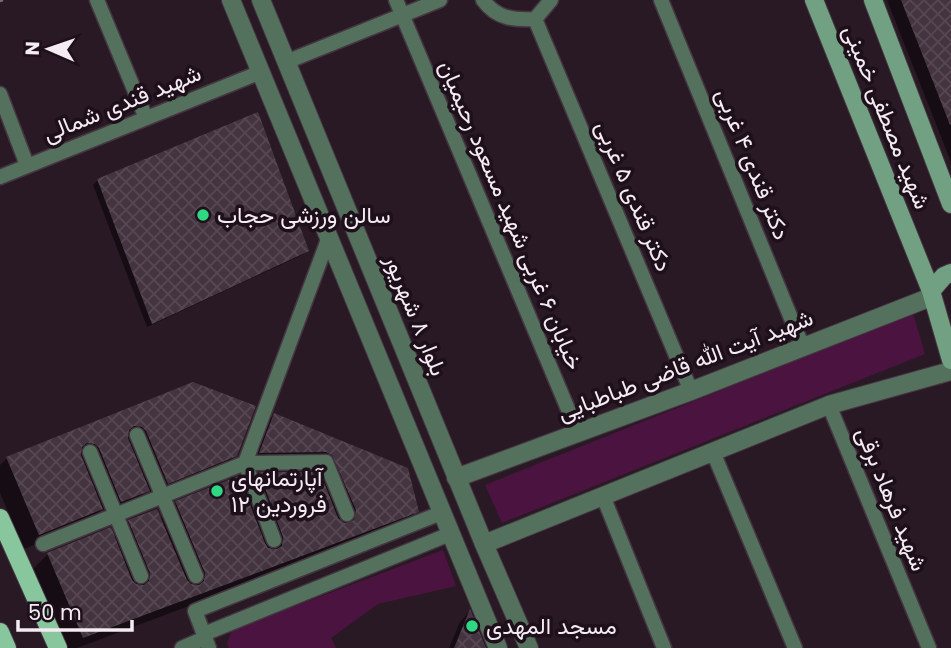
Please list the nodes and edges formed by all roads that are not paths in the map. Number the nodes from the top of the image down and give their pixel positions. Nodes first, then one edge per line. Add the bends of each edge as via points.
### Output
1 (97, 0) edge
2 (232, 0) edge
3 (261, 0) edge
4 (396, 0) edge
5 (440, 0) edge
6 (483, 0) edge
7 (551, 0) edge
8 (662, 0) edge
9 (814, 0) edge
10 (873, 0) edge
11 (402, 15) junction
12 (535, 19) junction
13 (286, 62) junction
14 (261, 72) junction
15 (0, 93) edge
16 (146, 118) junction
17 (27, 165) junction
18 (0, 177) edge
19 (951, 204) edge
20 (328, 237) junction
21 (951, 272) edge
22 (931, 294) junction
23 (391, 318) junction
24 (366, 328) junction
25 (802, 345) junction
26 (951, 360) edge
27 (951, 371) edge
28 (691, 391) junction
29 (829, 405) junction
30 (578, 433) junction
31 (137, 435) dead end
32 (90, 452) dead end
33 (713, 452) junction
34 (245, 463) junction
35 (474, 472) junction
36 (456, 478) junction
37 (162, 496) junction
38 (603, 496) junction
39 (442, 513) junction
40 (347, 514) dead end
41 (116, 515) junction
42 (0, 517) edge
43 (450, 534) junction
44 (274, 540) dead end
45 (491, 541) junction
46 (43, 544) dead end
47 (141, 576) dead end
48 (196, 576) dead end
49 (0, 632) edge
50 (206, 640) edge
51 (526, 642) edge
52 (498, 647) edge
53 (7, 648) edge
54 (58, 648) edge
55 (183, 648) edge
56 (664, 648) edge
57 (795, 648) edge
58 (929, 648) edge

1 - 16 street
2 - 14 street
3 - 13 street, بلوار ۸ شهریور
4 - 11 street, خیابان ۶ غربی شهید مسعود رحیمیان
5 - 11 street
6 - 12 street via 510,20
7 - 12 street
8 - 25 street, دکتر قندی ۴ غربی
9 - 22 main road, شهید مصطفی خمینی
10 - 19 main road, شهید مصطفی خمینی
11 - 13 street
11 - 30 street, خیابان ۶ غربی شهید مسعود رحیمیان
12 - 28 street, دکتر قندی ۵ غربی
13 - 23 street, بلوار ۸ شهریور
14 - 16 street, شهید قندی شمالی
14 - 20 street
15 - 17 street
16 - 17 street, شهید قندی شمالی
17 - 18 street, شهید قندی شمالی
20 - 24 street
20 - 34 street
21 - 22 main road
22 - 25 street, شهید آیت الله قاضی طباطبایی
22 - 26 main road, شهید مصطفی خمینی
23 - 24 street
23 - 36 street, بلوار ۸ شهریور
24 - 39 street
25 - 28 street, شهید آیت الله قاضی طباطبایی
27 - 29 street
28 - 30 street, شهید آیت الله قاضی طباطبایی
29 - 33 street
29 - 58 street, شهید فرهاد برقی
30 - 35 street, شهید آیت الله قاضی طباطبایی
31 - 37 street
32 - 41 street
33 - 38 street
33 - 57 street
34 - 37 street
34 - 40 street via 326,462
34 - 44 street
35 - 36 street, شهید آیت الله قاضی طباطبایی
35 - 45 street via 469,481
36 - 45 street, بلوار ۸ شهریور
37 - 41 street
37 - 48 street
38 - 45 street
38 - 56 street
39 - 43 street
39 - 50 street via 195,611
41 - 46 street
41 - 47 street
42 - 54 main road
43 - 50 street
43 - 52 street
45 - 51 street, بلوار ۸ شهریور
49 - 53 main road
50 - 55 street
51 - 52 street

